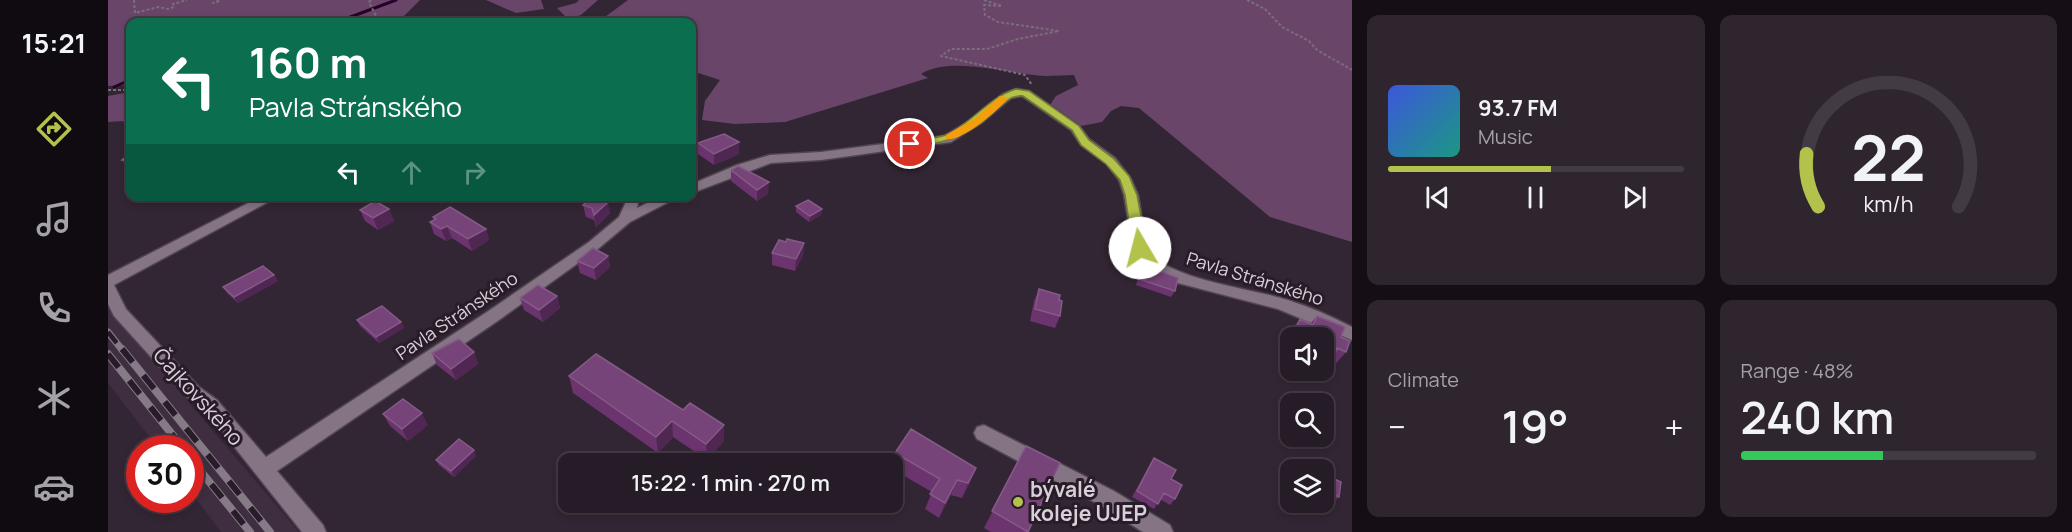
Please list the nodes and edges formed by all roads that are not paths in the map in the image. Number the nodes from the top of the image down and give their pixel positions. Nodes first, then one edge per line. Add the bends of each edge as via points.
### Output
1 (696, 187) edge
2 (263, 201) edge
3 (632, 201) edge
4 (663, 201) edge
5 (625, 219) junction
6 (108, 281) edge
7 (108, 288) edge
8 (1352, 334) edge
9 (984, 433) dead end
10 (262, 470) junction
11 (315, 532) edge
12 (1161, 532) edge

1 - 8 street, Pavla Stránského via 770,159 947,139 1007,96 1025,93 1076,128 1085,142 1110,161 1125,179 1145,259 1179,278 1282,304
2 - 6 street
3 - 5 street
4 - 5 street, Pavla Stránského
5 - 10 street, Pavla Stránského via 493,316
7 - 10 street, Čajkovského via 120,312 193,392 211,405
9 - 12 street via 1107,498
10 - 11 street, Čajkovského

